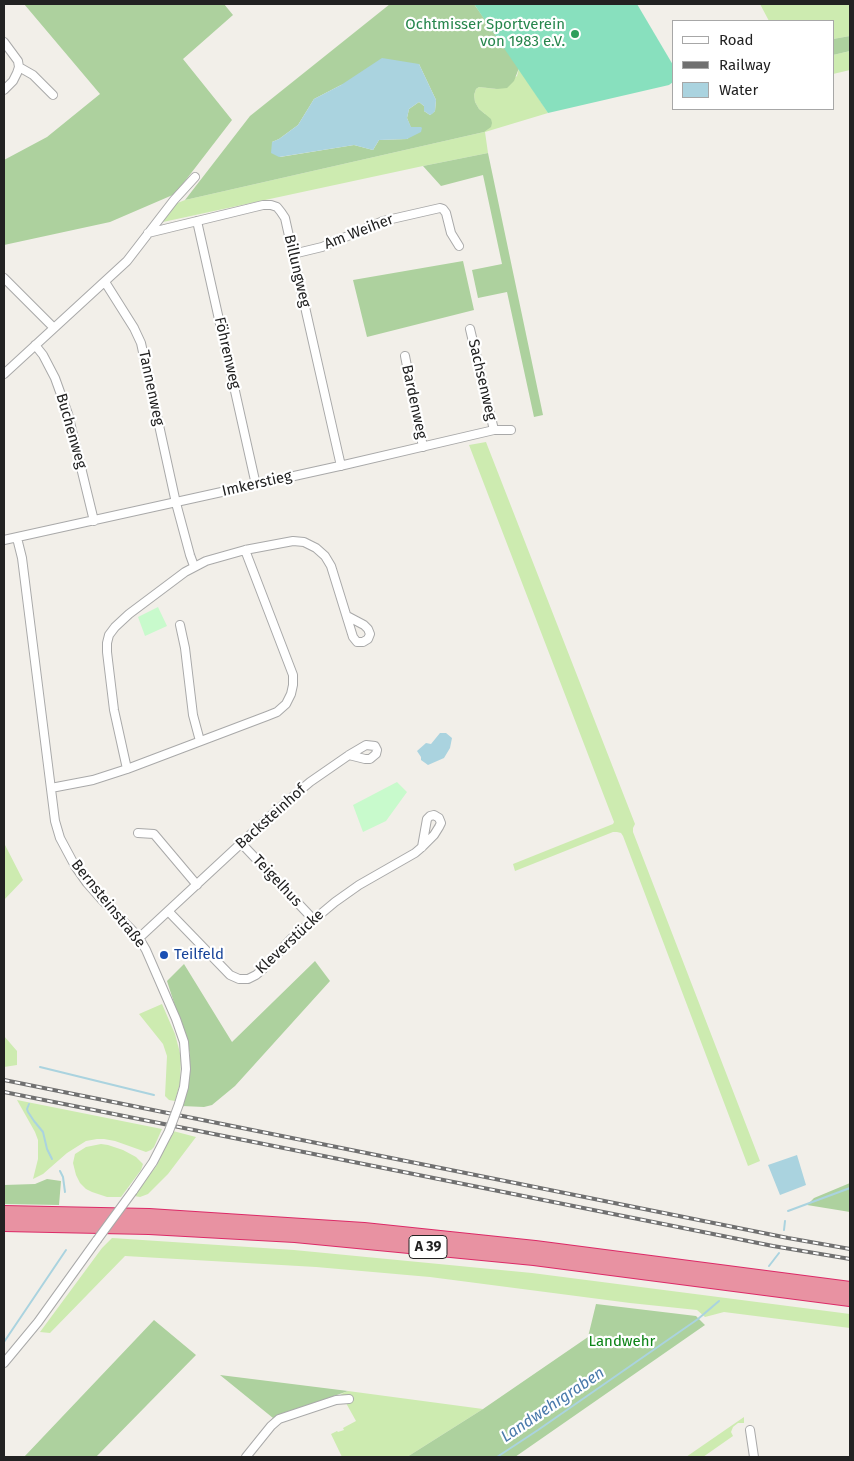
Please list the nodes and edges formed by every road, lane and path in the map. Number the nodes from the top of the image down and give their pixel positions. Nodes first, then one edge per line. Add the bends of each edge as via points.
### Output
1 (4, 42) edge
2 (19, 67) junction
3 (4, 90) edge
4 (53, 95) dead end
5 (195, 177) dead end
6 (197, 221) junction
7 (148, 233) junction
8 (459, 246) dead end
9 (293, 254) junction
10 (4, 278) edge
11 (104, 282) junction
12 (54, 328) junction
13 (470, 329) dead end
14 (35, 345) junction
15 (405, 356) dead end
16 (4, 374) edge
17 (494, 430) junction
18 (511, 430) dead end
19 (423, 447) junction
20 (341, 466) junction
21 (256, 485) junction
22 (176, 502) junction
23 (94, 521) junction
24 (17, 538) junction
25 (4, 540) edge
26 (245, 550) junction
27 (194, 566) junction
28 (347, 616) dead end
29 (180, 625) dead end
30 (200, 741) junction
31 (349, 755) dead end
32 (127, 769) junction
33 (51, 788) junction
34 (138, 833) dead end
35 (242, 843) junction
36 (422, 847) dead end
37 (196, 885) junction
38 (169, 912) junction
39 (314, 919) junction
40 (139, 938) junction
41 (4, 1213) edge
42 (4, 1224) edge
43 (850, 1288) edge
44 (850, 1299) edge
45 (4, 1363) edge
46 (349, 1398) dead end
47 (750, 1430) dead end
48 (246, 1457) edge
49 (754, 1457) edge

1 - 2 street
2 - 3 street via 13,81
2 - 4 street via 33,75
5 - 7 street
6 - 7 street, Billungweg
6 - 9 street, Billungweg via 263,205 277,207 285,218
6 - 21 street, Föhrenweg
7 - 11 street via 131,256
8 - 9 street, Am Weiher via 451,233 446,212 440,208 383,221 322,247
9 - 20 street, Billungweg
10 - 12 street
11 - 12 street
11 - 22 street, Tannenweg via 141,343
12 - 14 street
13 - 17 street, Sachsenweg
14 - 16 street
14 - 23 street, Buchenweg via 55,378 68,414
15 - 19 street, Bardenweg
17 - 18 street, Imkerstieg
17 - 19 street, Imkerstieg
19 - 20 street, Imkerstieg
20 - 21 street, Imkerstieg
21 - 22 street, Imkerstieg
22 - 23 street, Imkerstieg
22 - 27 street, Tannenweg
23 - 24 street, Imkerstieg
24 - 25 street, Imkerstieg
24 - 33 street, Bernsteinstraße
26 - 27 street
26 - 28 street via 293,541 316,548 331,566
26 - 30 street via 293,675 291,694 277,712
27 - 32 street via 129,614 109,635 106,652
29 - 30 street
30 - 32 street
31 - 35 street, Backsteinhof via 310,782
32 - 33 street
33 - 40 street, Bernsteinstraße via 60,838 70,858 87,883
34 - 37 street via 154,834
35 - 37 street, Backsteinhof
35 - 39 street, Teigelhus
36 - 39 street, Kleverstücke via 359,885
37 - 38 street, Backsteinhof
38 - 39 street, Kleverstücke via 230,975 239,979 256,976
38 - 40 street, Backsteinhof
40 - 45 street, Bernsteinstraße, bridge via 184,1042 186,1077 179,1104 153,1162 38,1322
41 - 43 highway, A 39 via 159,1216 364,1230
42 - 44 highway, A 39 via 295,1235 534,1258
46 - 48 street via 279,1419
47 - 49 street

